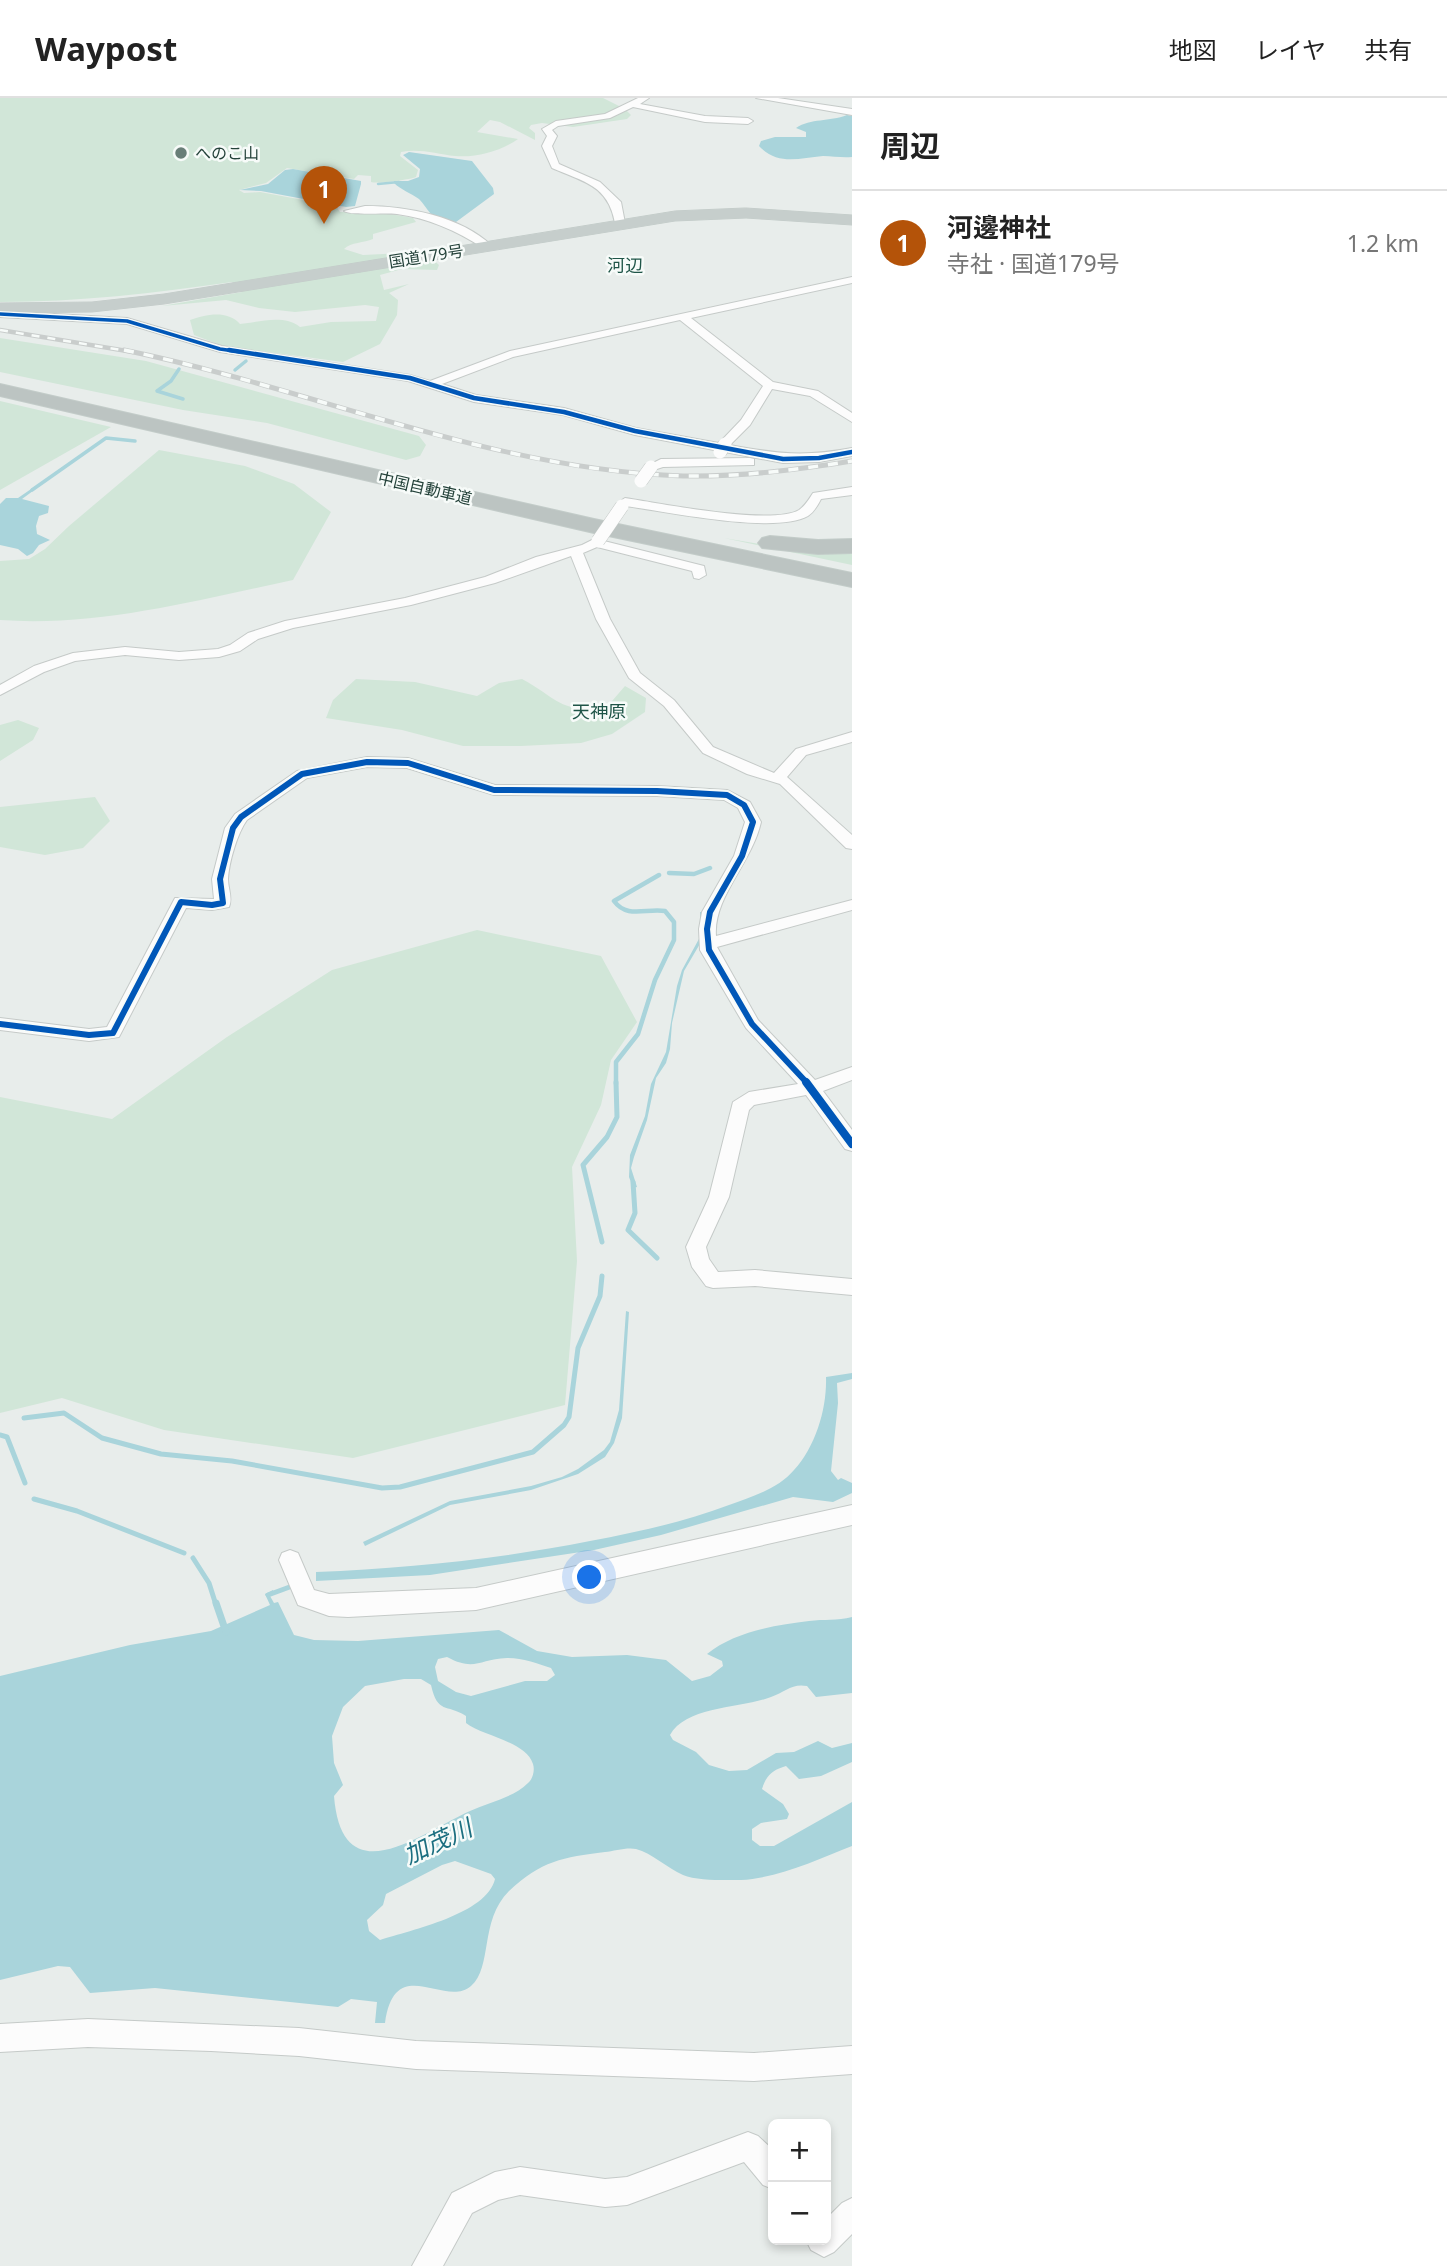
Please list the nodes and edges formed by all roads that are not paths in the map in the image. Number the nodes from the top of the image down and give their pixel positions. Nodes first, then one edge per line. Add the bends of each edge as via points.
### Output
1 (645, 98) edge
2 (760, 98) edge
3 (635, 105) junction
4 (852, 112) edge
5 (748, 121) dead end
6 (349, 211) dead end
7 (852, 220) edge
8 (620, 223) junction
9 (487, 246) junction
10 (852, 281) edge
11 (0, 308) edge
12 (0, 314) edge
13 (683, 317) junction
14 (0, 382) edge
15 (432, 384) junction
16 (769, 385) junction
17 (0, 390) edge
18 (852, 418) edge
19 (852, 452) edge
20 (783, 459) junction
21 (688, 462) junction
22 (852, 491) edge
23 (491, 493) junction
24 (624, 504) junction
25 (597, 542) junction
26 (852, 546) edge
27 (575, 551) junction
28 (852, 571) edge
29 (699, 575) dead end
30 (852, 581) edge
31 (0, 691) edge
32 (852, 737) edge
33 (752, 771) junction
34 (778, 777) junction
35 (727, 795) junction
36 (852, 844) edge
37 (852, 905) edge
38 (708, 944) junction
39 (0, 1024) edge
40 (852, 1073) edge
41 (811, 1088) junction
42 (852, 1144) edge
43 (852, 1287) edge
44 (852, 1515) edge
45 (290, 1560) dead end
46 (0, 2038) edge
47 (852, 2060) edge
48 (768, 2167) edge
49 (852, 2213) edge
50 (831, 2235) edge
51 (427, 2266) edge

1 - 3 street
2 - 4 street
3 - 5 street via 705,119
3 - 8 street via 547,129 552,136 547,146 555,166 597,184 616,202
6 - 9 street via 405,213 468,233
7 - 8 highway, 国道179号 via 746,213
8 - 9 highway, 国道179号
9 - 11 highway, 国道179号 via 127,304
10 - 13 street
12 - 15 street via 127,321 220,349
13 - 15 street via 510,354
13 - 16 street
14 - 23 highway, 中国自動車道
15 - 20 street via 474,398 564,412 635,432
16 - 18 street via 814,393
16 - 21 street via 746,422 722,448
17 - 30 highway, 中国自動車道
19 - 20 street
20 - 21 street
21 - 24 street, bridge via 650,467
22 - 24 street via 817,496 809,509 789,517 741,517
23 - 26 highway via 765,542
23 - 28 highway, 中国自動車道
24 - 25 street, bridge
25 - 27 street
25 - 29 street via 699,569
27 - 31 street via 454,591 266,631 219,653 179,656 125,651 74,657 39,669
27 - 33 street via 603,620 634,675 669,703 708,750
32 - 34 street via 801,752
33 - 34 street
33 - 35 street
34 - 36 street
35 - 38 street via 751,813 752,832 709,912
35 - 39 street via 494,790 396,761 302,774 236,822 219,879 223,903 181,902 113,1033 89,1035
37 - 38 street
38 - 41 street via 752,1024
40 - 41 street
41 - 42 street
41 - 43 street via 763,1095 740,1107 719,1197 696,1247 699,1261 713,1280 755,1278
44 - 45 street via 476,1599 419,1604 338,1606 306,1598
46 - 47 street via 88,2033 211,2036 416,2055 754,2067
48 - 51 street via 748,2146 627,2191 605,2193 520,2181 495,2186 462,2203
49 - 50 street

